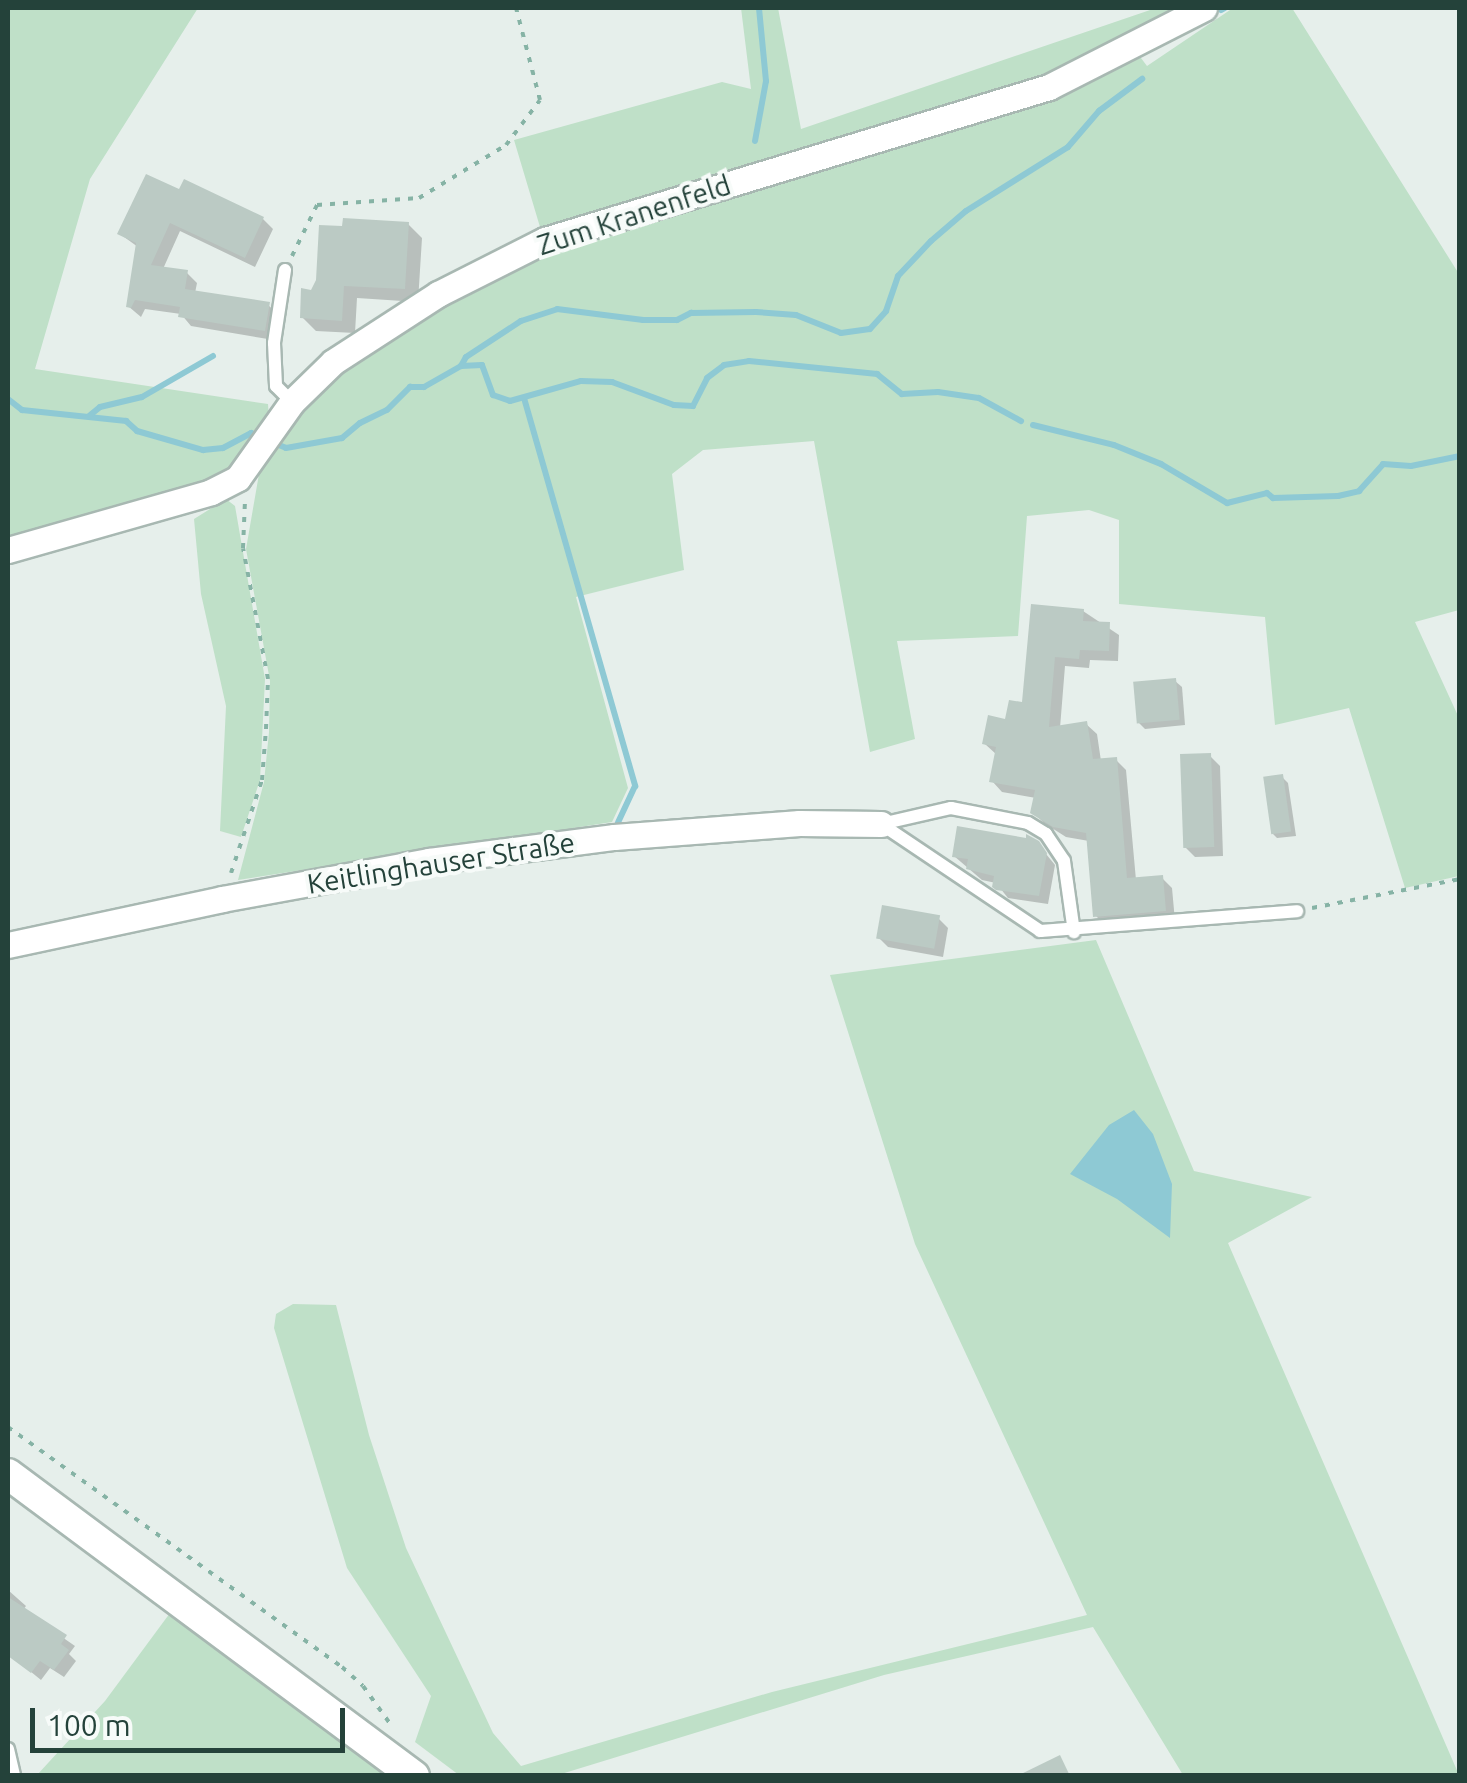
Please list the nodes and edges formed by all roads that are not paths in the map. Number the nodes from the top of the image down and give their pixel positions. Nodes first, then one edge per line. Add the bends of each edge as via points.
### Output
1 (1204, 8) edge
2 (286, 270) road end
3 (292, 402) junction
4 (8, 550) edge
5 (881, 824) junction
6 (1298, 911) road end
7 (1074, 932) junction
8 (8, 945) edge
9 (8, 1476) edge
10 (8, 1749) edge
11 (14, 1776) edge
12 (414, 1776) edge

1 - 3 street, Zum Kranenfeld via 1049,87 545,240 368,338
2 - 3 lane via 274,343 276,386
3 - 4 street, Zum Kranenfeld via 238,478 211,492
5 - 7 lane via 1040,931
5 - 7 lane via 951,808 1028,823 1046,834 1064,861
5 - 8 street, Keitlinghauser Straße via 614,837 429,862
6 - 7 lane
9 - 12 main road
10 - 11 lane

